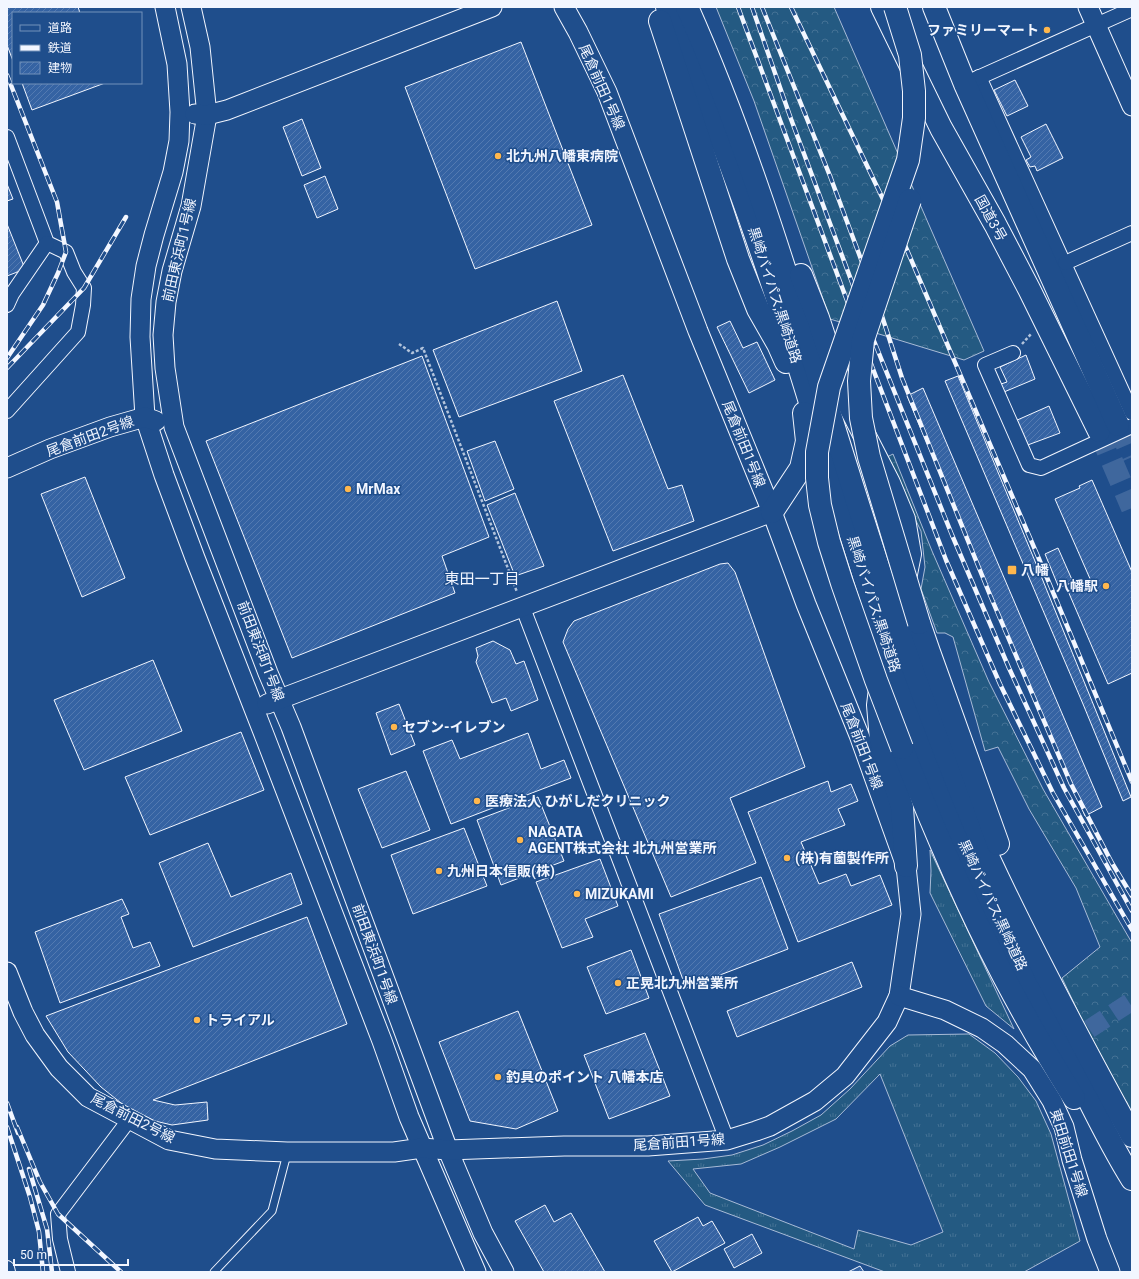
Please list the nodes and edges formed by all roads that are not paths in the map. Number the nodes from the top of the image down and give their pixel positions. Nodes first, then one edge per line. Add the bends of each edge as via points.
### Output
1 (165, 7) edge
2 (191, 7) edge
3 (492, 7) edge
4 (564, 7) edge
5 (655, 7) edge
6 (667, 7) edge
7 (687, 7) edge
8 (882, 7) edge
9 (895, 7) edge
10 (909, 7) edge
11 (934, 7) edge
12 (1088, 7) edge
13 (1132, 9) edge
14 (1097, 26) junction
15 (972, 80) junction
16 (720, 84) junction
17 (1132, 106) edge
18 (180, 112) junction
19 (207, 115) junction
20 (7, 137) edge
21 (1132, 233) edge
22 (47, 243) junction
23 (1065, 264) junction
24 (7, 305) edge
25 (1013, 353) road end
26 (7, 411) edge
27 (145, 417) junction
28 (1120, 424) edge
29 (174, 427) junction
30 (7, 468) edge
31 (772, 512) junction
32 (901, 597) dead end
33 (523, 608) junction
34 (881, 680) dead end
35 (279, 699) junction
36 (254, 709) junction
37 (906, 866) junction
38 (7, 972) edge
39 (899, 996) junction
40 (1085, 1052) junction
41 (129, 1120) junction
42 (1132, 1136) edge
43 (726, 1140) junction
44 (422, 1148) junction
45 (448, 1150) junction
46 (287, 1152) junction
47 (1132, 1179) edge
48 (1132, 1188) edge
49 (7, 1268) edge
50 (8, 1272) edge
51 (68, 1272) edge
52 (214, 1272) edge
53 (476, 1272) edge
54 (504, 1272) edge
55 (1110, 1272) edge

1 - 18 street, 前田東浜町1号線 via 177,64
2 - 19 street, 前田東浜町1号線 via 200,47
3 - 19 street via 227,110
4 - 31 street, 尾倉前田1号線 via 607,92 698,331
5 - 31 highway via 738,259 758,309 793,377 804,411 807,441 801,468
6 - 47 highway, 黒崎バイパス;黒崎道路 via 717,126 740,189 779,304 853,544 892,661 928,757 972,864 1020,964 1079,1082
7 - 16 highway, 黒崎バイパス;黒崎道路
8 - 28 highway, 国道3号 via 941,128 1029,289
9 - 48 highway, bridge via 910,55 914,91 914,118 908,160 829,387 817,452 820,505 829,542 873,673 942,844 1002,974 1034,1033
10 - 40 highway, bridge via 922,48 927,85 926,132 916,182 863,340 859,381 861,418 869,456 928,652 996,837
11 - 15 highway, 国道3号
12 - 14 street
13 - 14 street
14 - 15 street
14 - 17 street
15 - 23 street
15 - 28 highway, 国道3号
16 - 32 highway via 766,180 818,318 832,364 851,409 889,483 904,519 910,554
16 - 40 highway, 黒崎バイパス;黒崎道路 via 782,259 907,652 943,748 988,857
18 - 19 street
18 - 27 street, 前田東浜町1号線 via 179,141 173,172 146,266 141,299 140,336
19 - 29 street, 前田東浜町1号線 via 191,206 172,271 166,302 165,368
20 - 22 street
21 - 23 street
22 - 24 street
22 - 26 street via 66,252 84,288 78,332
23 - 28 street
25 - 28 street via 985,365 1029,465 1041,468
27 - 29 street, 尾倉前田2号線
27 - 30 street, 尾倉前田2号線 via 50,449
27 - 36 street, 前田東浜町1号線 via 164,475
29 - 35 street, 前田東浜町1号線
31 - 33 street
31 - 37 street, 尾倉前田1号線 via 859,735
33 - 35 street
33 - 43 street
34 - 37 highway via 878,705 881,740 902,807
35 - 36 street
35 - 45 street, 前田東浜町1号線
36 - 44 street, 前田東浜町1号線
37 - 39 street, 尾倉前田1号線 via 911,914
38 - 41 street, 尾倉前田2号線 via 35,1035 59,1068 88,1097
39 - 43 street, 尾倉前田1号線 via 887,1022 845,1076 814,1101 781,1120 756,1132
39 - 55 street, 東田前田1号線 via 945,1010 982,1028 1037,1065 1064,1127 1097,1239
40 - 42 highway, 黒崎バイパス;黒崎道路
41 - 46 street, 尾倉前田2号線 via 169,1140 215,1149
41 - 51 street via 58,1214 60,1239
43 - 45 street, 尾倉前田1号線 via 648,1146
44 - 45 street, 尾倉前田1号線
44 - 46 street, 尾倉前田2号線 via 394,1152
44 - 53 street, 前田東浜町1号線
45 - 54 street, 前田東浜町1号線 via 483,1233
46 - 52 lane via 272,1211
49 - 50 street

